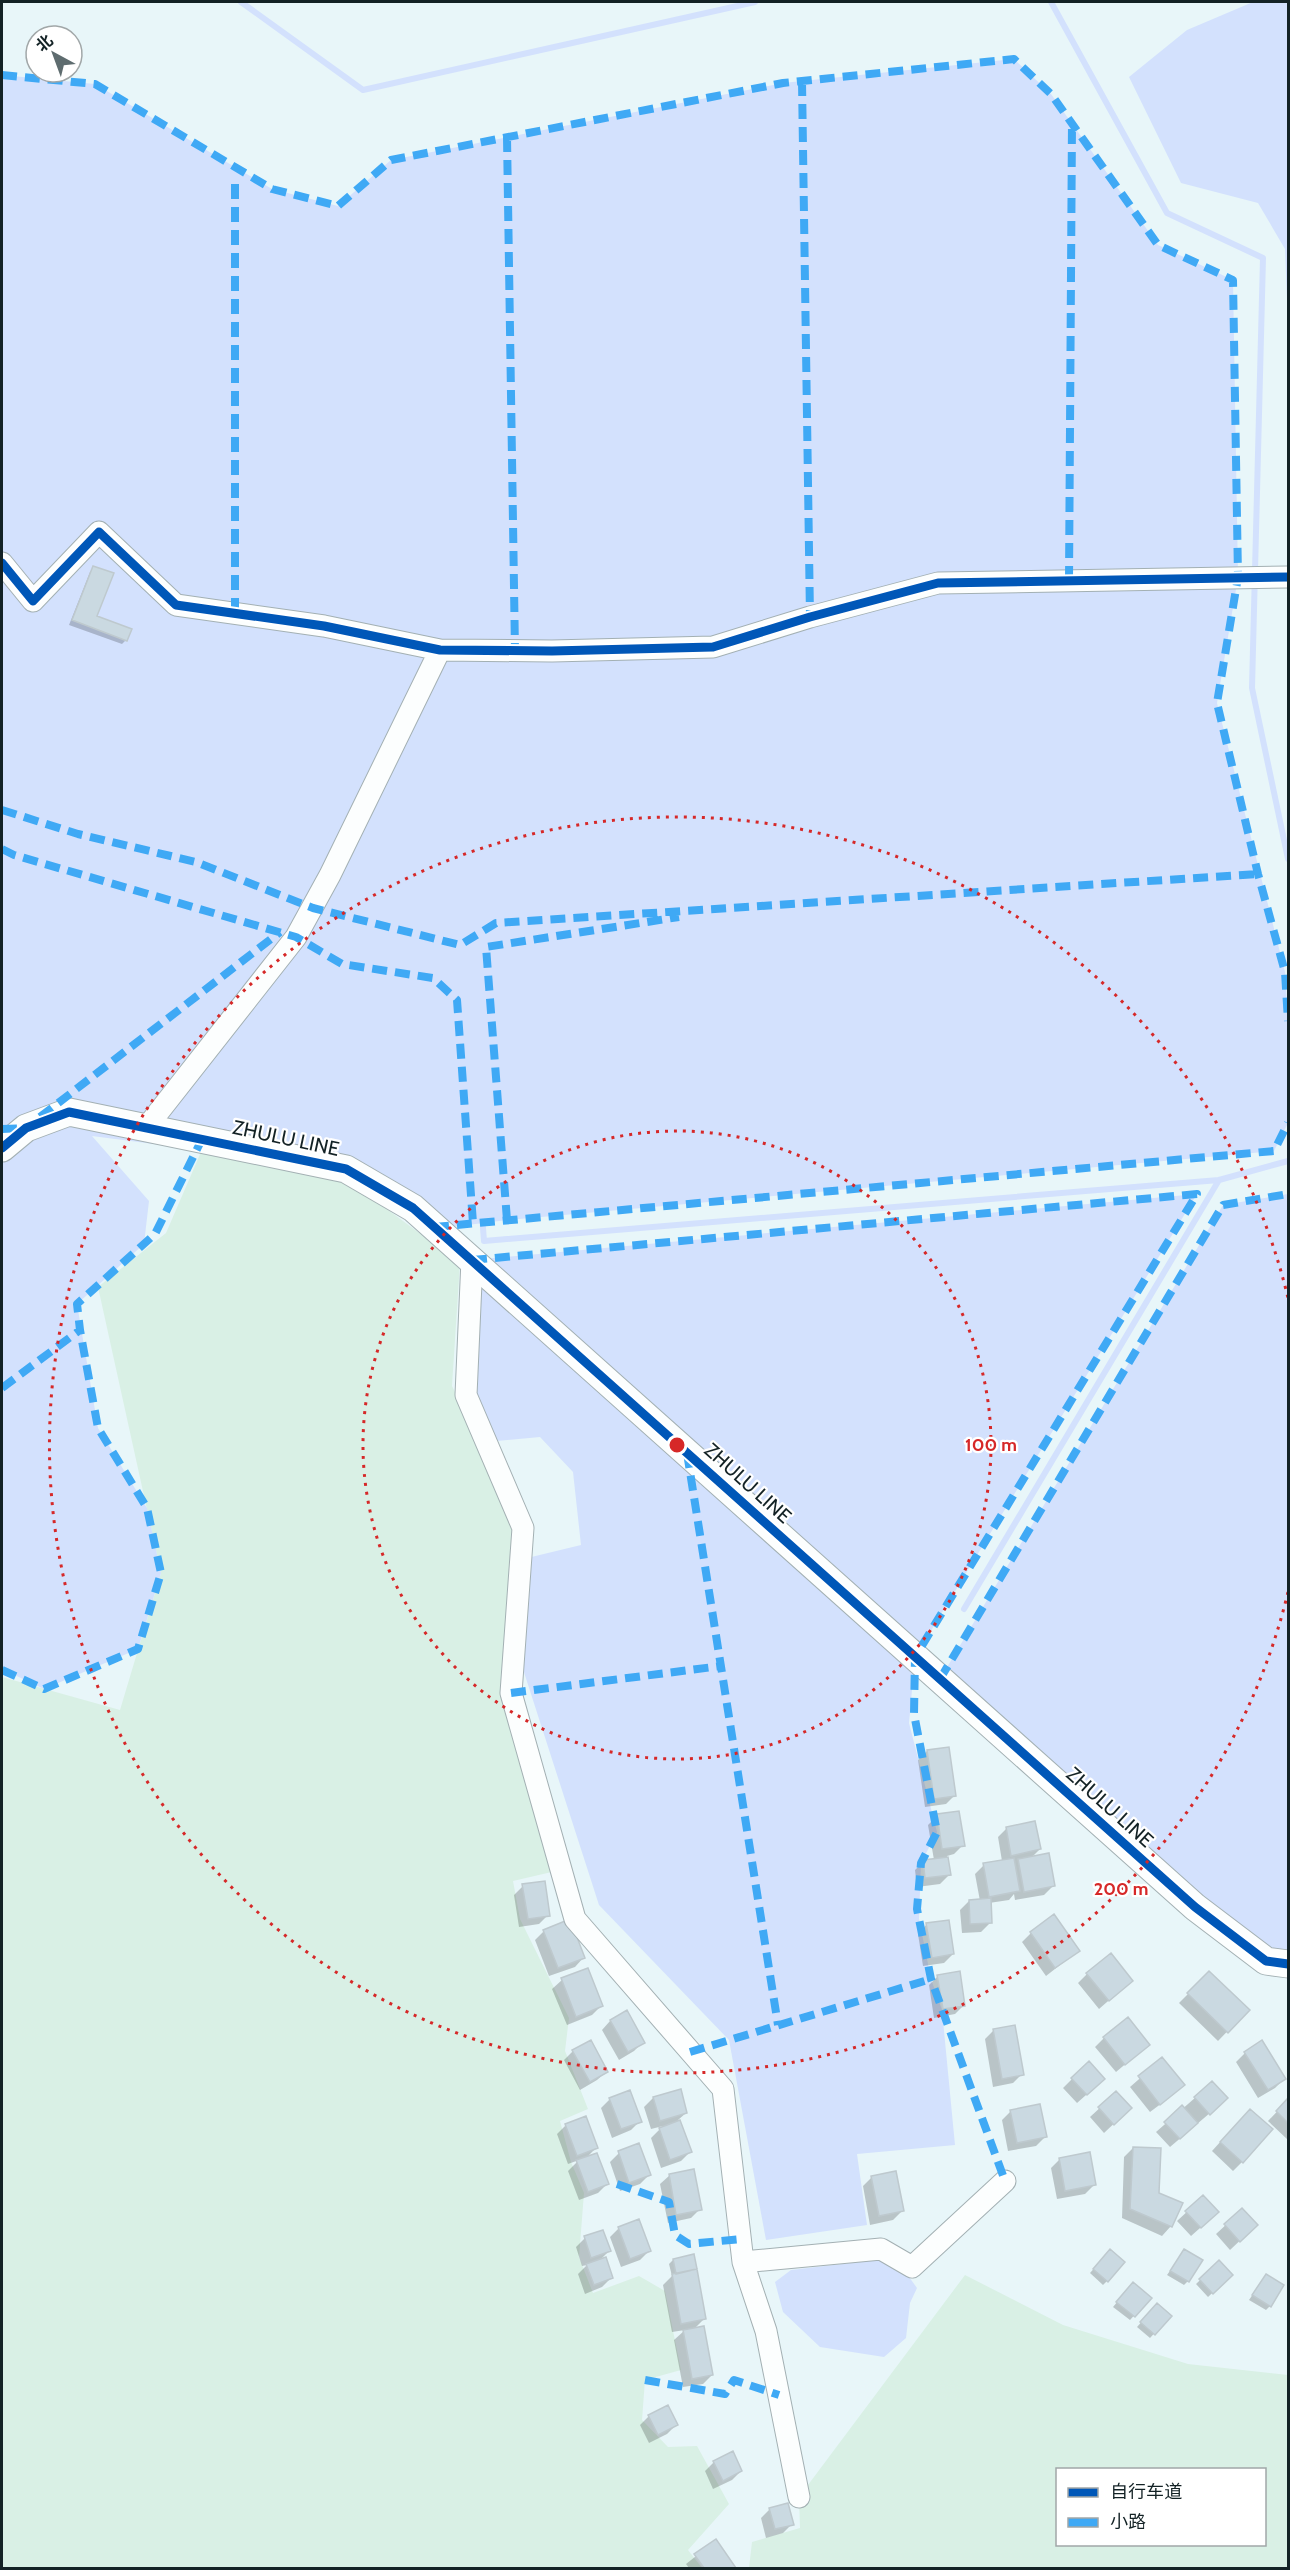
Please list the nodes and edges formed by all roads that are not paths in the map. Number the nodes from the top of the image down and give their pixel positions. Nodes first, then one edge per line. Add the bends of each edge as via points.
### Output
1 (2, 563) edge
2 (1269, 577) edge
3 (440, 650) junction
4 (14, 1128) edge
5 (146, 1128) junction
6 (2, 1148) edge
7 (472, 1260) junction
8 (1288, 1964) edge
9 (1005, 2181) dead end
10 (743, 2262) junction
11 (800, 2498) dead end

1 - 3 street via 33,601 99,532 176,605 324,626
2 - 3 street via 938,583 713,647
3 - 5 street via 302,924
4 - 5 street, ZHULU LINE via 69,1112
4 - 6 street, ZHULU LINE
5 - 7 street, ZHULU LINE via 346,1168 413,1208
7 - 8 street, ZHULU LINE via 1195,1907 1266,1961
7 - 10 street via 466,1395 523,1528 510,1693 574,1919 723,2089
9 - 10 street via 912,2267 881,2249
10 - 11 street via 766,2331

